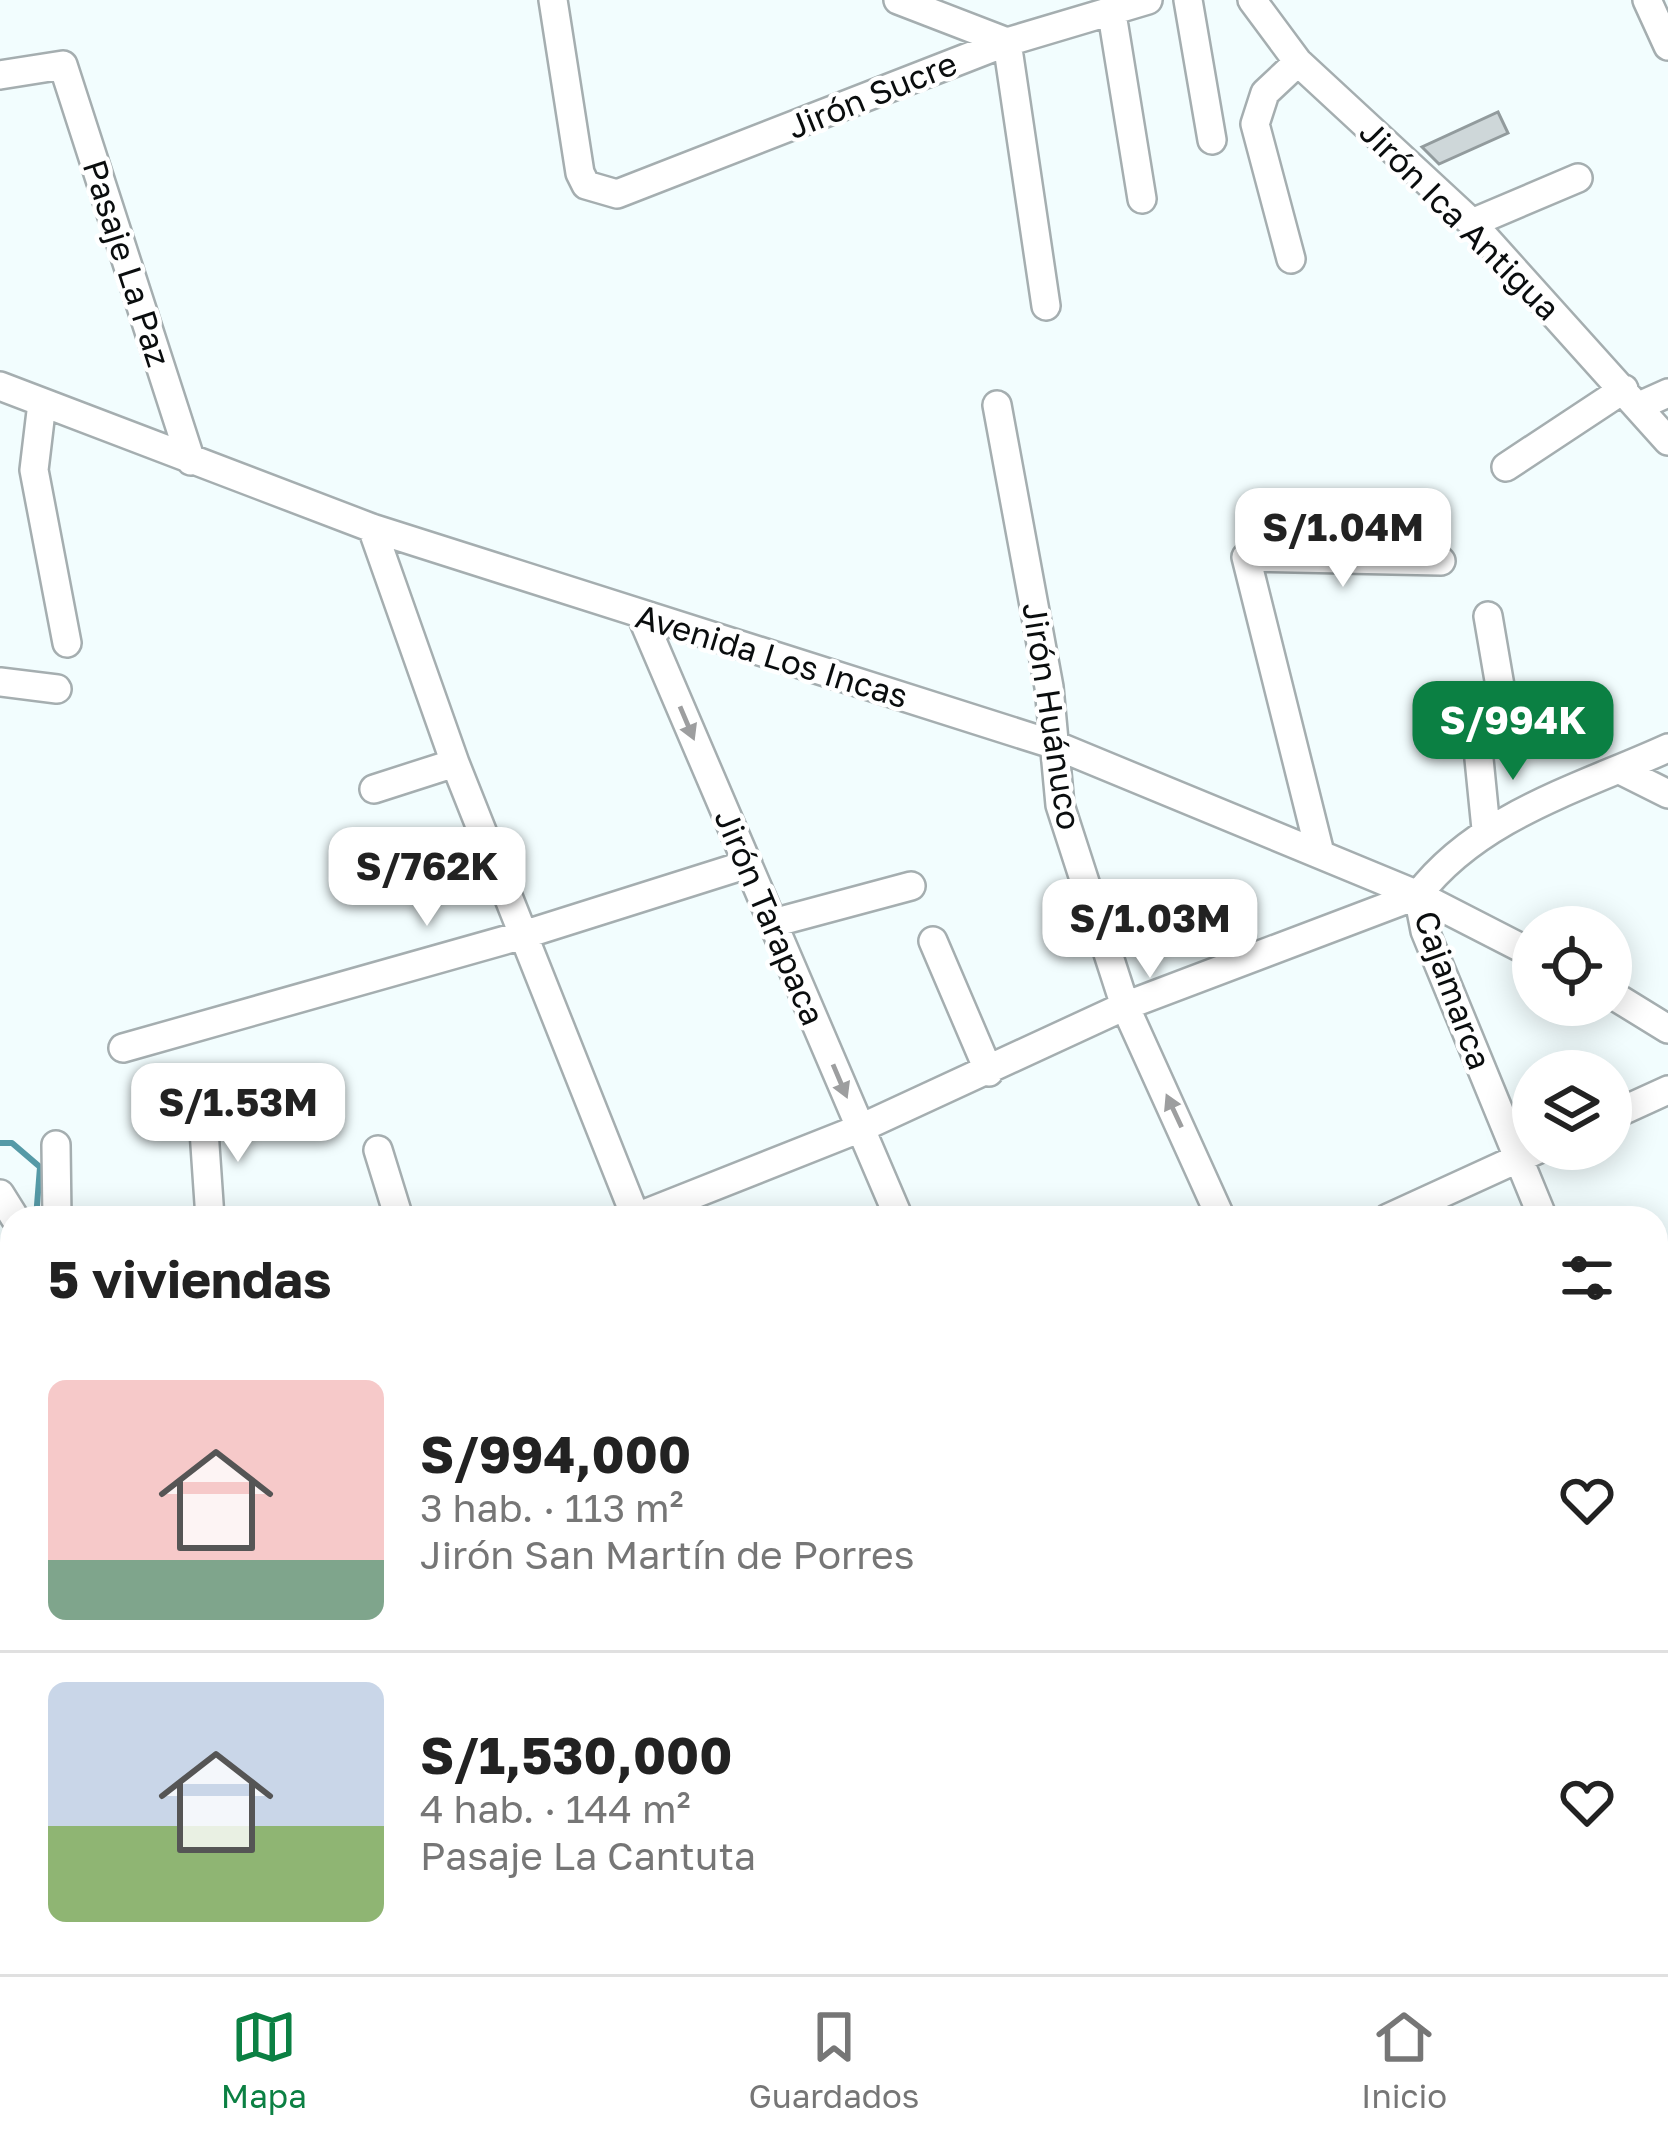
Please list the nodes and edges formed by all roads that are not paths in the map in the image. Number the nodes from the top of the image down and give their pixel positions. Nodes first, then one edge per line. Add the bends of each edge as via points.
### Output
1 (553, 0) edge
2 (898, 0) edge
3 (1148, 0) edge
4 (1188, 0) edge
5 (1252, 0) edge
6 (1647, 0) edge
7 (1112, 14) junction
8 (1007, 42) junction
9 (1668, 46) edge
10 (1298, 62) junction
11 (0, 75) edge
12 (1212, 140) dead end
13 (1578, 178) dead end
14 (1142, 199) dead end
15 (1472, 223) junction
16 (1291, 259) dead end
17 (1046, 306) dead end
18 (0, 386) edge
19 (1668, 393) edge
20 (1631, 397) junction
21 (42, 404) junction
22 (997, 405) dead end
23 (1668, 441) edge
24 (191, 461) junction
25 (1506, 466) dead end
26 (372, 528) junction
27 (1441, 561) dead end
28 (641, 615) junction
29 (1489, 616) dead end
30 (67, 644) dead end
31 (0, 682) edge
32 (57, 689) dead end
33 (1054, 745) junction
34 (1668, 748) edge
35 (455, 763) junction
36 (1620, 770) junction
37 (374, 788) dead end
38 (1668, 794) edge
39 (1486, 829) junction
40 (1319, 854) junction
41 (748, 864) junction
42 (911, 886) dead end
43 (1418, 895) junction
44 (773, 923) junction
45 (523, 935) junction
46 (933, 941) dead end
47 (1512, 943) edge
48 (1125, 1006) junction
49 (1632, 1007) edge
50 (1668, 1029) edge
51 (123, 1048) dead end
52 (989, 1072) junction
53 (1668, 1090) edge
54 (1632, 1106) edge
55 (203, 1116) dead end
56 (1512, 1120) edge
57 (861, 1128) junction
58 (56, 1145) dead end
59 (378, 1150) dead end
60 (1512, 1161) edge
61 (1532, 1170) edge
62 (57, 1206) edge
63 (209, 1206) edge
64 (395, 1206) edge
65 (630, 1206) edge
66 (665, 1206) edge
67 (894, 1206) edge
68 (1216, 1206) edge
69 (1414, 1206) edge
70 (1540, 1206) edge

1 - 8 street, Jirón Sucre via 580,173 600,192 634,191
2 - 8 street
3 - 7 street, Jirón Sucre
4 - 12 street
5 - 10 street, Jirón Ica Antigua
6 - 9 street
7 - 8 street, Jirón Sucre
7 - 14 street
8 - 17 street
10 - 15 street, Jirón Ica Antigua
10 - 16 street via 1265,93 1256,124
11 - 24 street, Pasaje La Paz via 63,64
13 - 15 street
15 - 20 street, Jirón Ica Antigua
18 - 21 street, Avenida Los Incas
19 - 20 street
20 - 23 street, Jirón Ica Antigua
20 - 25 street
21 - 24 street, Avenida Los Incas
21 - 30 street via 34,470
22 - 33 street, Jirón Huánuco
24 - 26 street, Avenida Los Incas
26 - 28 street, Avenida Los Incas
26 - 35 street
27 - 40 street via 1246,556
28 - 33 street, Avenida Los Incas
28 -> 41 street, Jirón Tarapaca
29 - 39 street via 1502,692 1474,709
31 - 32 street
33 - 40 street, Avenida Los Incas
33 - 48 street, Jirón Huánuco via 1060,805
34 - 36 street
35 - 37 street
35 - 45 street
36 - 38 street
36 - 39 street
39 - 43 street
40 - 43 street, Avenida Los Incas
41 - 44 street, Jirón Tarapaca
41 - 45 street
42 - 44 street
43 - 47 street, Avenida Los Incas
43 - 48 street
43 - 56 street, Cajamarca via 1424,931
44 -> 57 street, Jirón Tarapaca
45 - 51 street
45 - 65 street
46 - 52 street
48 - 52 street
68 -> 48 street, Jirón Huánuco
49 - 50 street
52 - 57 street
53 - 54 street
55 - 63 street
57 - 66 street
57 - 67 street, Jirón Tarapaca
58 - 62 street
59 - 64 street
60 - 69 street
61 - 70 street, Cajamarca

